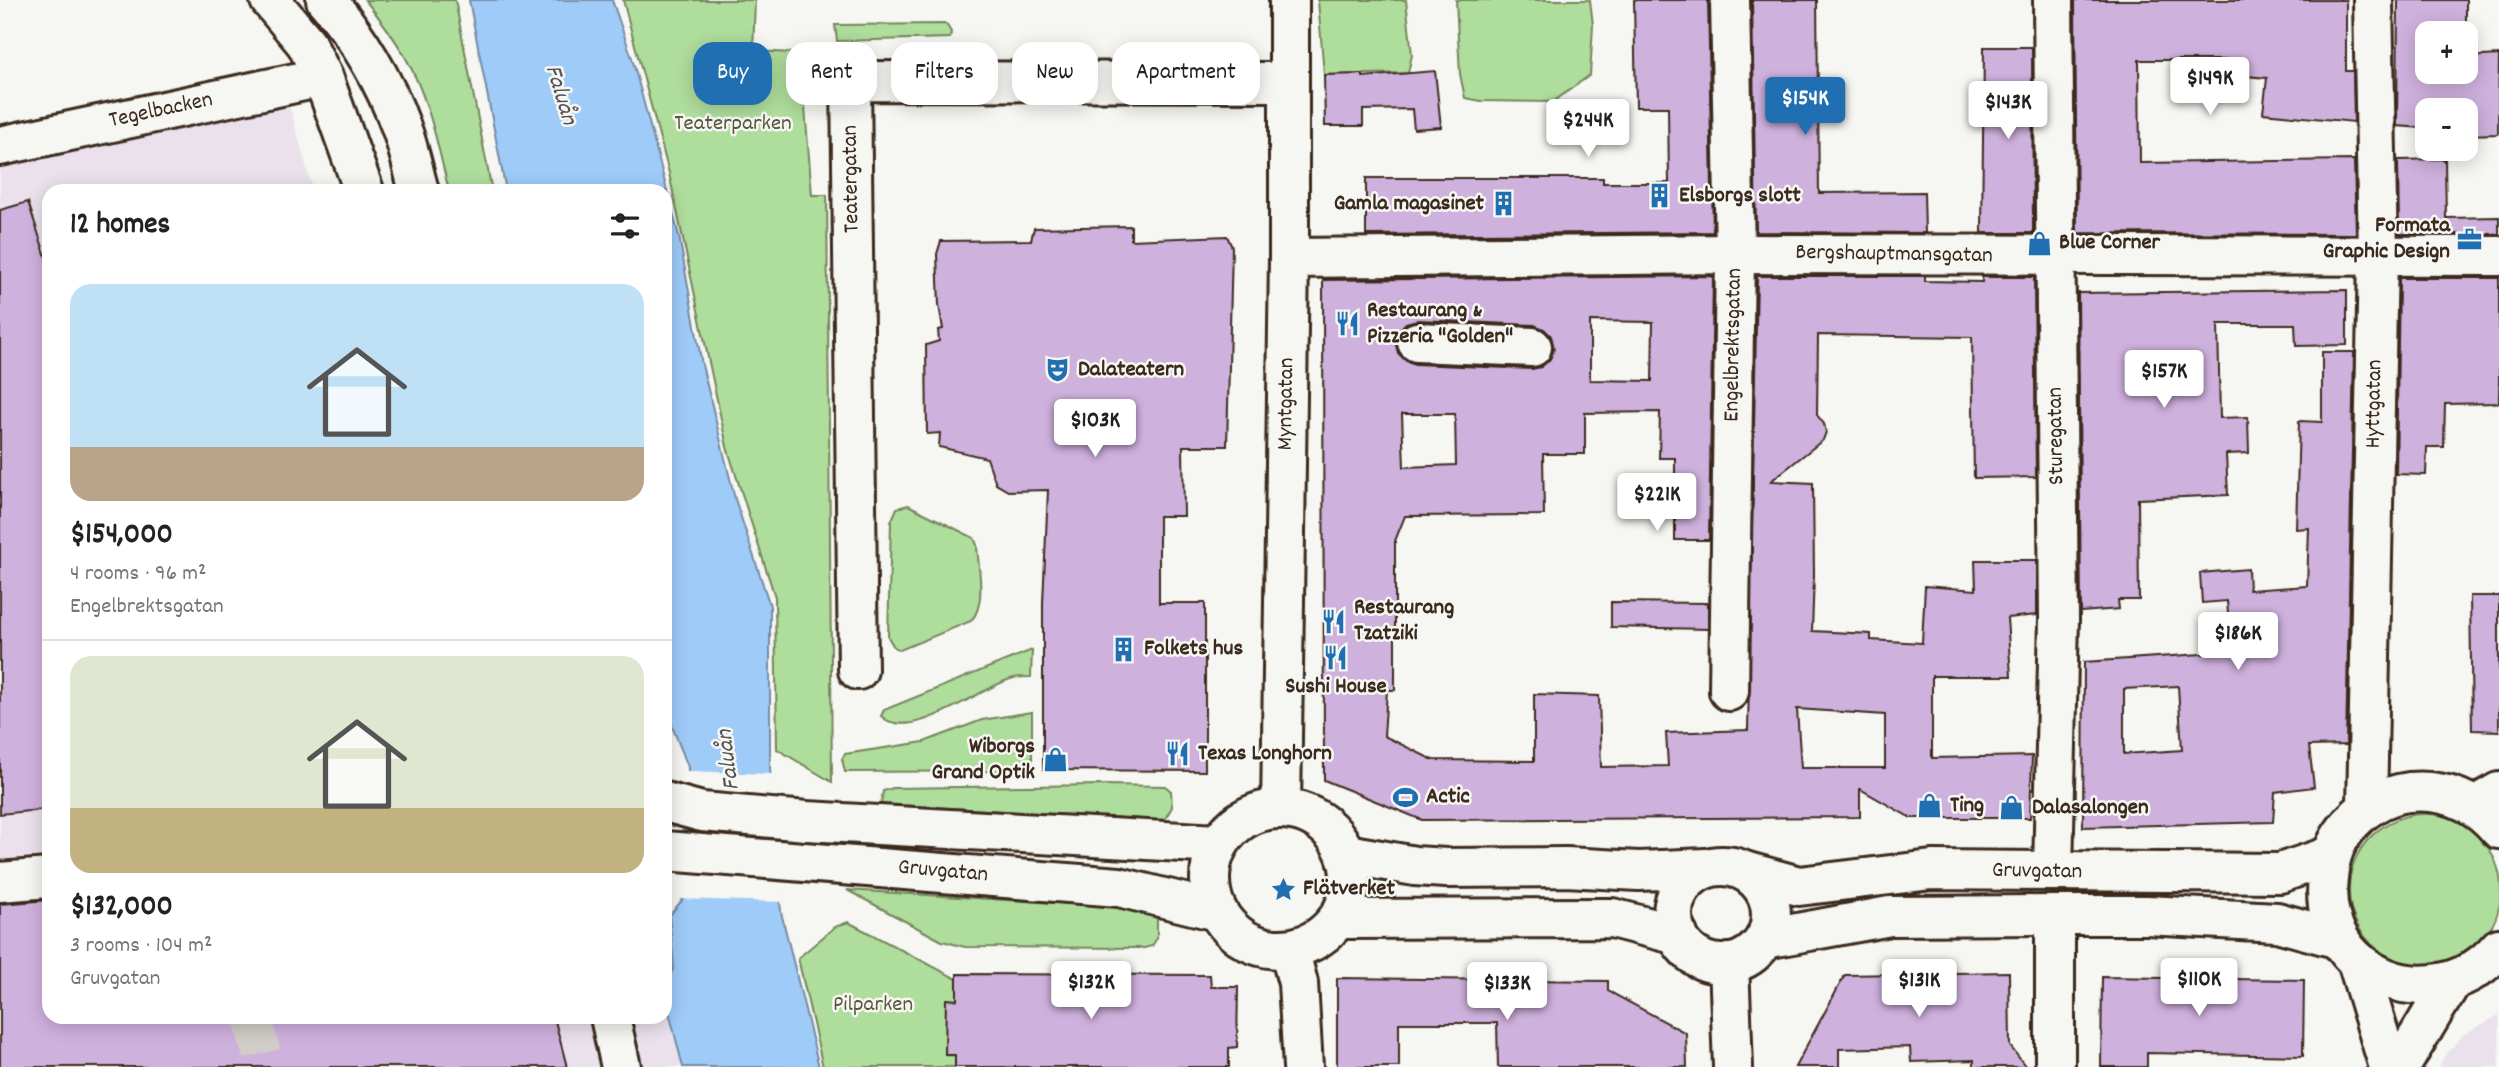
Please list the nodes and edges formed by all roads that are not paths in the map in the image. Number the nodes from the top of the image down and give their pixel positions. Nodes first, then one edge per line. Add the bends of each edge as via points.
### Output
1 (270, 0) edge
2 (326, 0) edge
3 (1289, 0) edge
4 (1730, 0) edge
5 (2053, 0) edge
6 (2373, 0) edge
7 (371, 65) junction
8 (323, 78) junction
9 (1287, 82) junction
10 (0, 146) edge
11 (361, 184) edge
12 (417, 184) edge
13 (1735, 254) junction
14 (2055, 256) junction
15 (2378, 256) junction
16 (2499, 256) edge
17 (1289, 258) junction
18 (1417, 342) dead end
19 (1532, 347) dead end
20 (858, 670) dead end
21 (1729, 691) dead end
22 (674, 805) edge
23 (1281, 808) junction
24 (2367, 808) junction
25 (2491, 809) edge
26 (1218, 844) junction
27 (673, 852) edge
28 (1346, 854) junction
29 (2330, 856) junction
30 (1706, 868) junction
31 (1744, 871) junction
32 (2053, 871) junction
33 (42, 879) edge
34 (0, 882) edge
35 (1217, 911) junction
36 (2055, 915) junction
37 (1338, 919) junction
38 (1678, 935) junction
39 (1765, 939) junction
40 (1289, 949) junction
41 (2348, 950) junction
42 (2496, 955) edge
43 (1729, 963) junction
44 (2452, 981) junction
45 (612, 1024) edge
46 (621, 1067) edge
47 (1303, 1067) edge
48 (1733, 1067) edge
49 (2055, 1067) edge
50 (2389, 1067) edge
51 (2400, 1067) edge

1 - 8 street via 306,43
2 - 7 street via 345,21
3 - 9 street, Myntgatan
4 - 13 street, Engelbrektsgatan
5 - 14 street, Sturegatan
6 - 15 street, Hyttgatan
7 - 8 street, Tegelbacken
7 - 12 street via 402,128
8 - 10 street, Tegelbacken
8 - 11 street
9 - 17 street, Myntgatan
9 - 20 street, Teatergatan via 851,81
13 - 14 street, Bergshauptmansgatan
13 - 17 street, Bergshauptmansgatan
13 - 21 street, Engelbrektsgatan
14 - 15 street, Bergshauptmansgatan
14 - 32 street, Sturegatan via 2059,619
15 - 16 street, Bergshauptmansgatan
15 - 24 street, Hyttgatan
17 - 23 street, Myntgatan
18 - 19 street
22 - 26 street, Gruvgatan via 807,821
23 - 26 street via 1256,813 1234,825
23 - 28 street via 1308,814 1332,830
24 - 25 street via 2393,796 2421,791
24 - 29 street via 2339,837
26 - 35 street via 1210,889
27 - 35 street, Gruvgatan via 1119,887
28 - 30 street via 1446,868
28 - 37 street via 1350,887
29 - 32 street, Gruvgatan via 2280,873
29 - 41 street via 2325,898
30 - 31 street
30 - 38 street via 1681,888 1674,904
31 - 32 street, Gruvgatan via 1799,886 1931,870
31 - 39 street via 1767,893 1771,924
33 - 34 street
35 - 40 street via 1235,933 1260,947
36 - 39 street, Gruvgatan via 1890,916
36 - 41 street, Gruvgatan via 2277,922
36 - 49 street
37 - 38 street via 1612,918
37 - 40 street via 1317,939
38 - 43 street via 1699,958
39 - 43 street via 1750,956
40 - 47 street via 1298,983
41 - 44 street, Gruvgatan via 2392,981 2422,985
41 - 50 street
42 - 44 street
43 - 48 street
44 - 51 street
45 - 46 street

